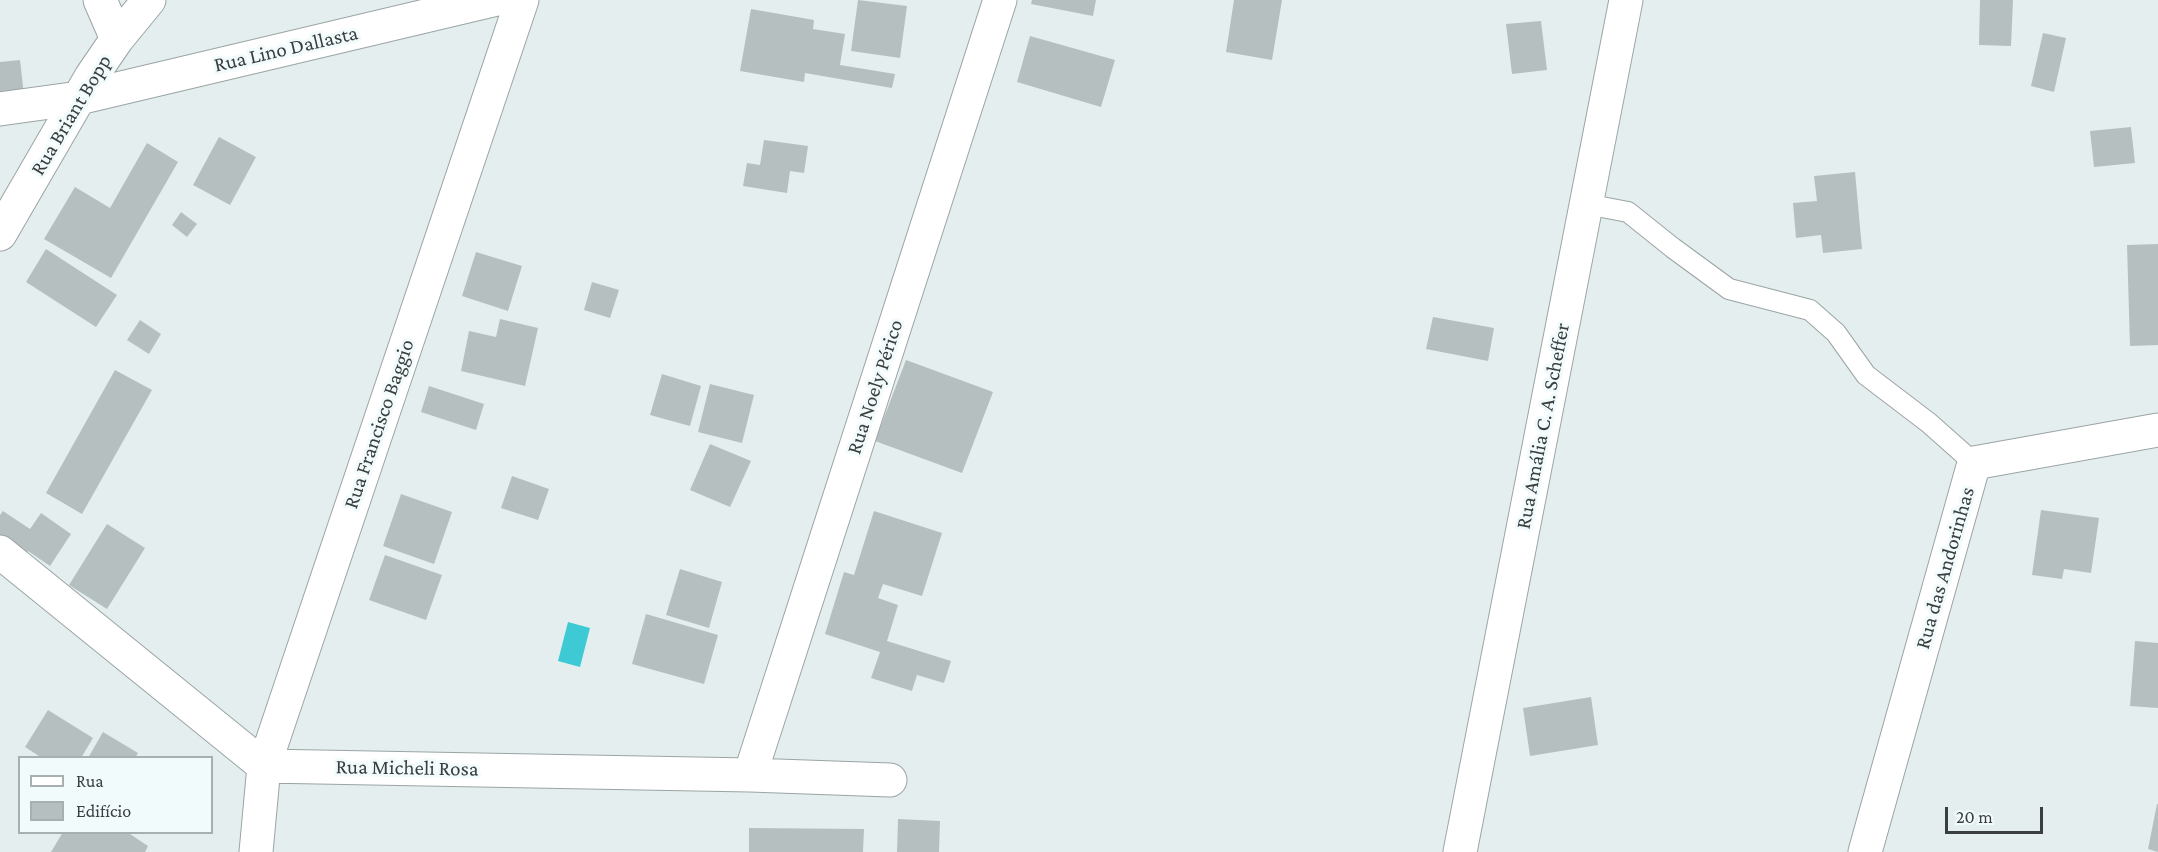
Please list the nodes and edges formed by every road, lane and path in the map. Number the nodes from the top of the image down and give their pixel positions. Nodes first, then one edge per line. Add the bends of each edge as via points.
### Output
1 (100, 0) edge
2 (148, 0) edge
3 (493, 0) edge
4 (522, 0) edge
5 (1000, 0) edge
6 (1626, 0) edge
7 (117, 39) junction
8 (79, 98) junction
9 (0, 109) edge
10 (1586, 204) junction
11 (0, 234) edge
12 (2158, 430) edge
13 (1974, 463) junction
14 (0, 552) edge
15 (264, 765) junction
16 (750, 774) junction
17 (890, 780) dead end
18 (256, 852) edge
19 (1460, 852) edge
20 (1865, 852) edge

1 - 7 street
2 - 7 street, Rua Briant Bopp
3 - 8 street, Rua Lino Dallasta
4 - 15 street, Rua Francisco Baggio
5 - 16 street, Rua Noely Périco
6 - 10 street, Rua Amália C. A. Scheffer
7 - 8 street, Rua Briant Bopp
8 - 9 street, Rua Lino Dallasta
8 - 11 street, Rua Briant Bopp
10 - 13 lane via 1628,212 1729,289 1810,309 1836,333 1866,375
10 - 19 street, Rua Amália C. A. Scheffer
12 - 13 street, Rua das Andorinhas
13 - 20 street, Rua das Andorinhas
14 - 15 street
15 - 16 street, Rua Micheli Rosa
15 - 18 street, Rua Francisco Baggio
16 - 17 street, Rua Micheli Rosa

